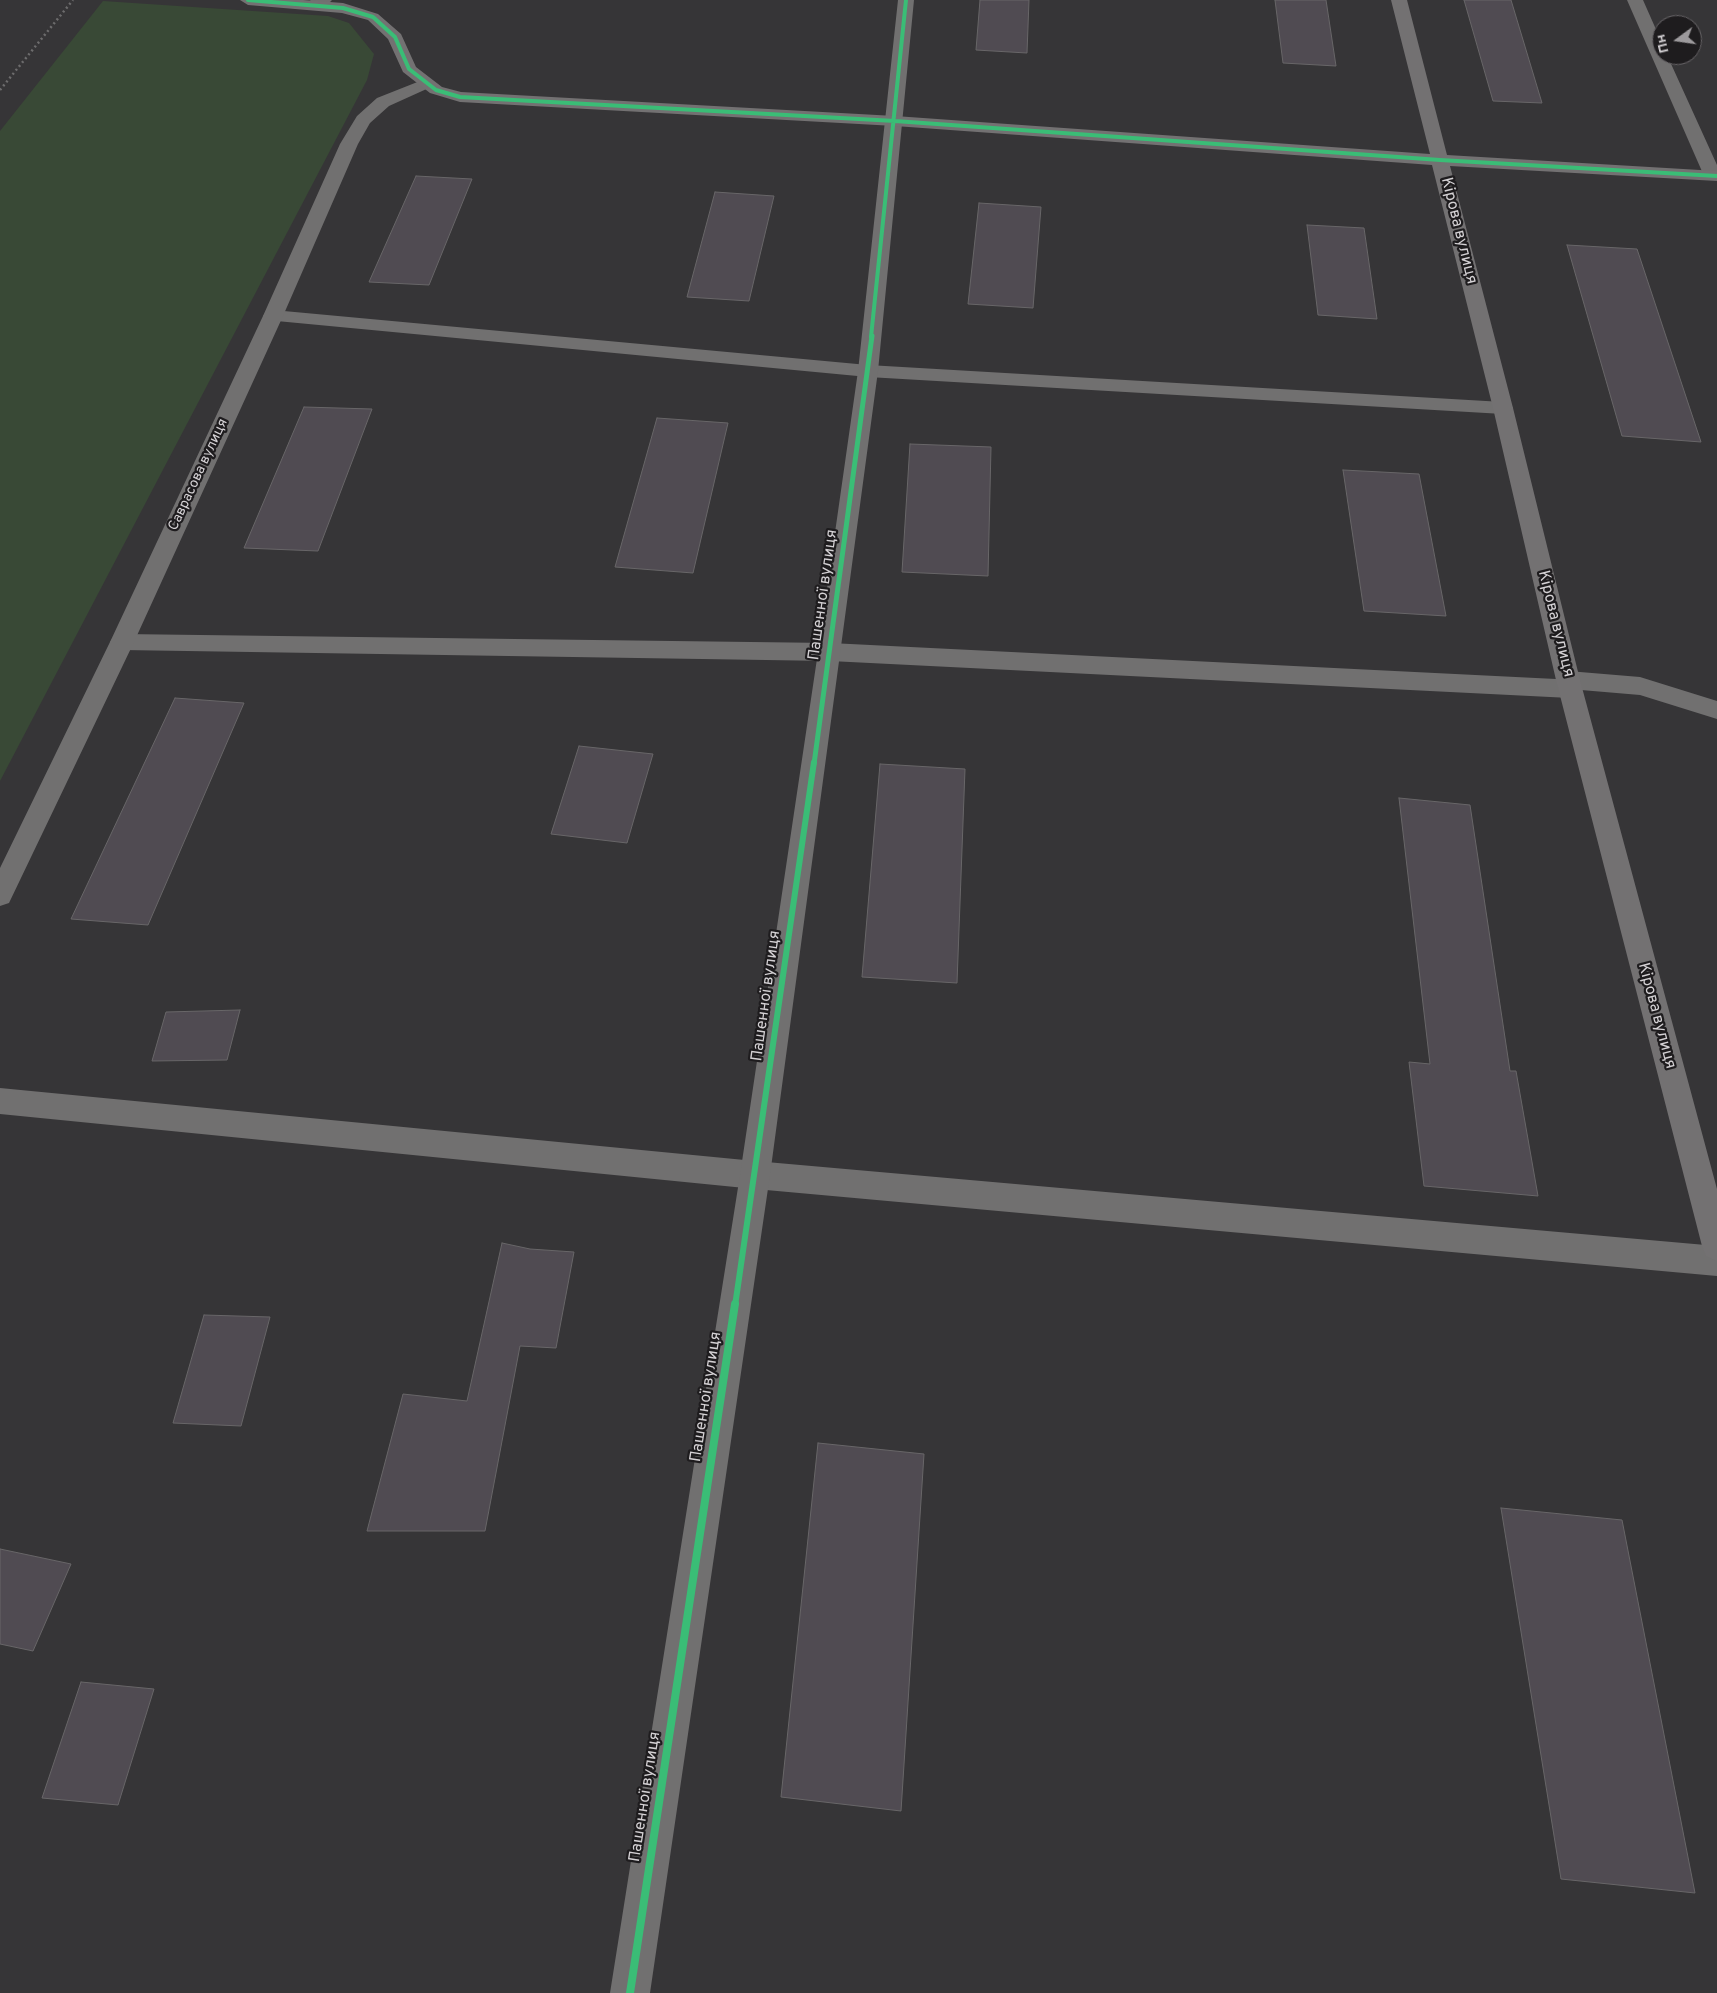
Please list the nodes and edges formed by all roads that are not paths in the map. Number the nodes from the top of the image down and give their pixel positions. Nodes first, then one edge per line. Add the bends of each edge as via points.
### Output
1 (248, 0) edge
2 (906, 0) edge
3 (1399, 0) edge
4 (1635, 0) edge
5 (318, 3) edge
6 (425, 84) junction
7 (895, 121) junction
8 (1440, 160) junction
9 (1715, 176) edge
10 (273, 316) junction
11 (868, 371) junction
12 (1503, 408) junction
13 (122, 642) junction
14 (830, 652) junction
15 (1569, 684) junction
16 (1717, 710) edge
17 (0, 894) edge
18 (0, 1101) edge
19 (755, 1175) junction
20 (1717, 1246) edge
21 (1717, 1261) edge
22 (630, 1993) edge

1 - 5 street
2 - 7 street, Пашенної вулиця
3 - 8 street, Кірова вулиця
4 - 9 street
5 - 6 street via 373,17 395,37 408,69
6 - 7 street via 460,97
6 - 10 street, Саврасова вулиця via 383,102 363,120 349,144
7 - 8 street
7 - 11 street, Пашенної вулиця
8 - 9 street
8 - 12 street, Кірова вулиця
10 - 11 street
10 - 13 street, Саврасова вулиця
11 - 12 street
11 - 14 street, Пашенної вулиця
12 - 15 street, Кірова вулиця
13 - 14 street
13 - 17 street, Саврасова вулиця
14 - 15 street
14 - 19 street, Пашенної вулиця
15 - 16 street via 1640,686
15 - 20 street, Кірова вулиця
18 - 19 street
19 - 21 street
19 - 22 street, Пашенної вулиця

